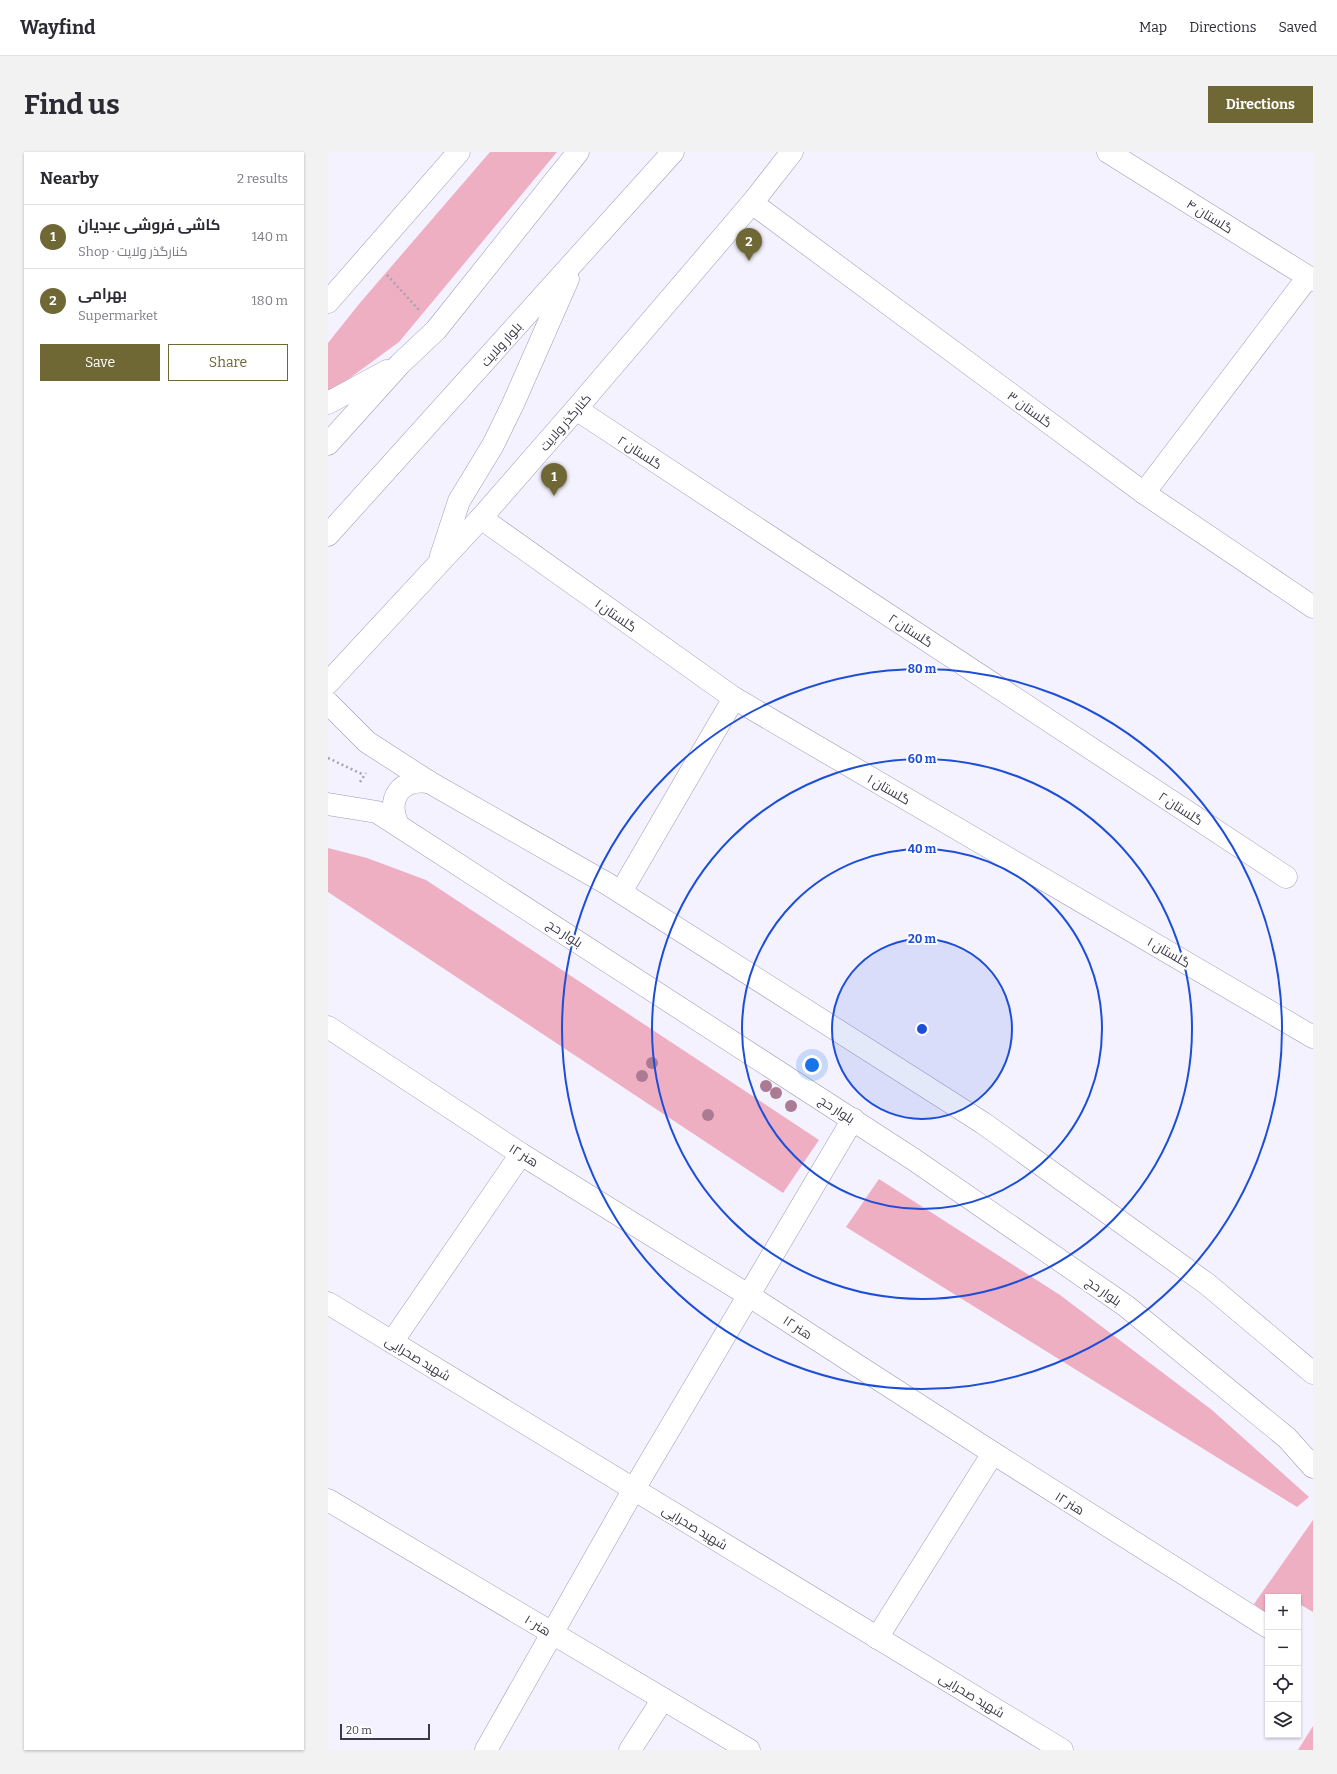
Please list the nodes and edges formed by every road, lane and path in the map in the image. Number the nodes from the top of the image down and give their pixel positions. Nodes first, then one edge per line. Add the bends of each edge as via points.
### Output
1 (459, 152) edge
2 (578, 152) edge
3 (673, 152) edge
4 (792, 152) edge
5 (1108, 152) edge
6 (752, 203) junction
7 (370, 255) junction
8 (574, 264) junction
9 (1310, 278) edge
10 (328, 302) edge
11 (436, 330) junction
12 (400, 364) junction
13 (328, 402) edge
14 (576, 409) junction
15 (328, 444) edge
16 (1144, 493) junction
17 (480, 518) junction
18 (328, 535) edge
19 (438, 563) junction
20 (1313, 607) edge
21 (328, 683) edge
22 (734, 698) junction
23 (328, 704) edge
24 (382, 752) junction
25 (328, 758) edge
26 (364, 776) junction
27 (429, 782) junction
28 (335, 804) edge
29 (398, 826) junction
30 (1286, 877) dead end
31 (621, 892) junction
32 (328, 1027) edge
33 (1313, 1036) edge
34 (853, 1119) junction
35 (521, 1154) junction
36 (748, 1295) junction
37 (328, 1303) edge
38 (392, 1342) junction
39 (1313, 1373) edge
40 (993, 1454) junction
41 (1313, 1467) edge
42 (634, 1489) junction
43 (328, 1500) edge
44 (1265, 1625) edge
45 (553, 1634) junction
46 (877, 1638) junction
47 (663, 1699) junction
48 (486, 1750) edge
49 (630, 1750) edge
50 (749, 1750) edge
51 (1062, 1750) edge

1 - 7 street
2 - 11 street
3 - 8 street, بلوار ولایت
4 - 6 street, کنارگذر ولایت
5 - 9 street, گلستان ۴
6 - 14 street, کنارگذر ولایت
6 - 16 street, گلستان ۳
7 - 10 street
7 - 11 path
8 - 18 street, بلوار ولایت
8 - 19 street via 513,404 459,501
9 - 16 street
11 - 12 street
12 - 13 street
12 - 15 street
14 - 17 street, کنارگذر ولایت
14 - 30 street, گلستان ۲
16 - 20 street, گلستان ۳
17 - 19 street, کنارگذر ولایت
17 - 22 street, گلستان ۱
19 - 21 street, کنارگذر ولایت
22 - 31 street
22 - 33 street, گلستان ۱
23 - 24 street
24 - 26 path
24 - 27 street
25 - 26 path
26 - 28 path
27 - 29 street via 406,784 398,792 393,803 393,815
27 - 31 street
28 - 29 street, بلوار حج via 377,812
29 - 34 street, بلوار حج
31 - 39 street via 983,1123 1207,1284
32 - 35 street, هنر ۱۲
34 - 36 street
34 - 41 street, بلوار حج via 1126,1306 1287,1438
35 - 36 street, هنر ۱۲
35 - 38 street
36 - 40 street, هنر ۱۲
36 - 42 street
37 - 38 street, شهید صحرایی
38 - 42 street, شهید صحرایی
40 - 44 street, هنر ۱۲
40 - 46 street
42 - 45 street
42 - 46 street, شهید صحرایی
43 - 45 street, هنر ۱۰
45 - 47 street, هنر ۱۰
45 - 48 street
46 - 51 street, شهید صحرایی
47 - 49 street
47 - 50 street, هنر ۱۰

